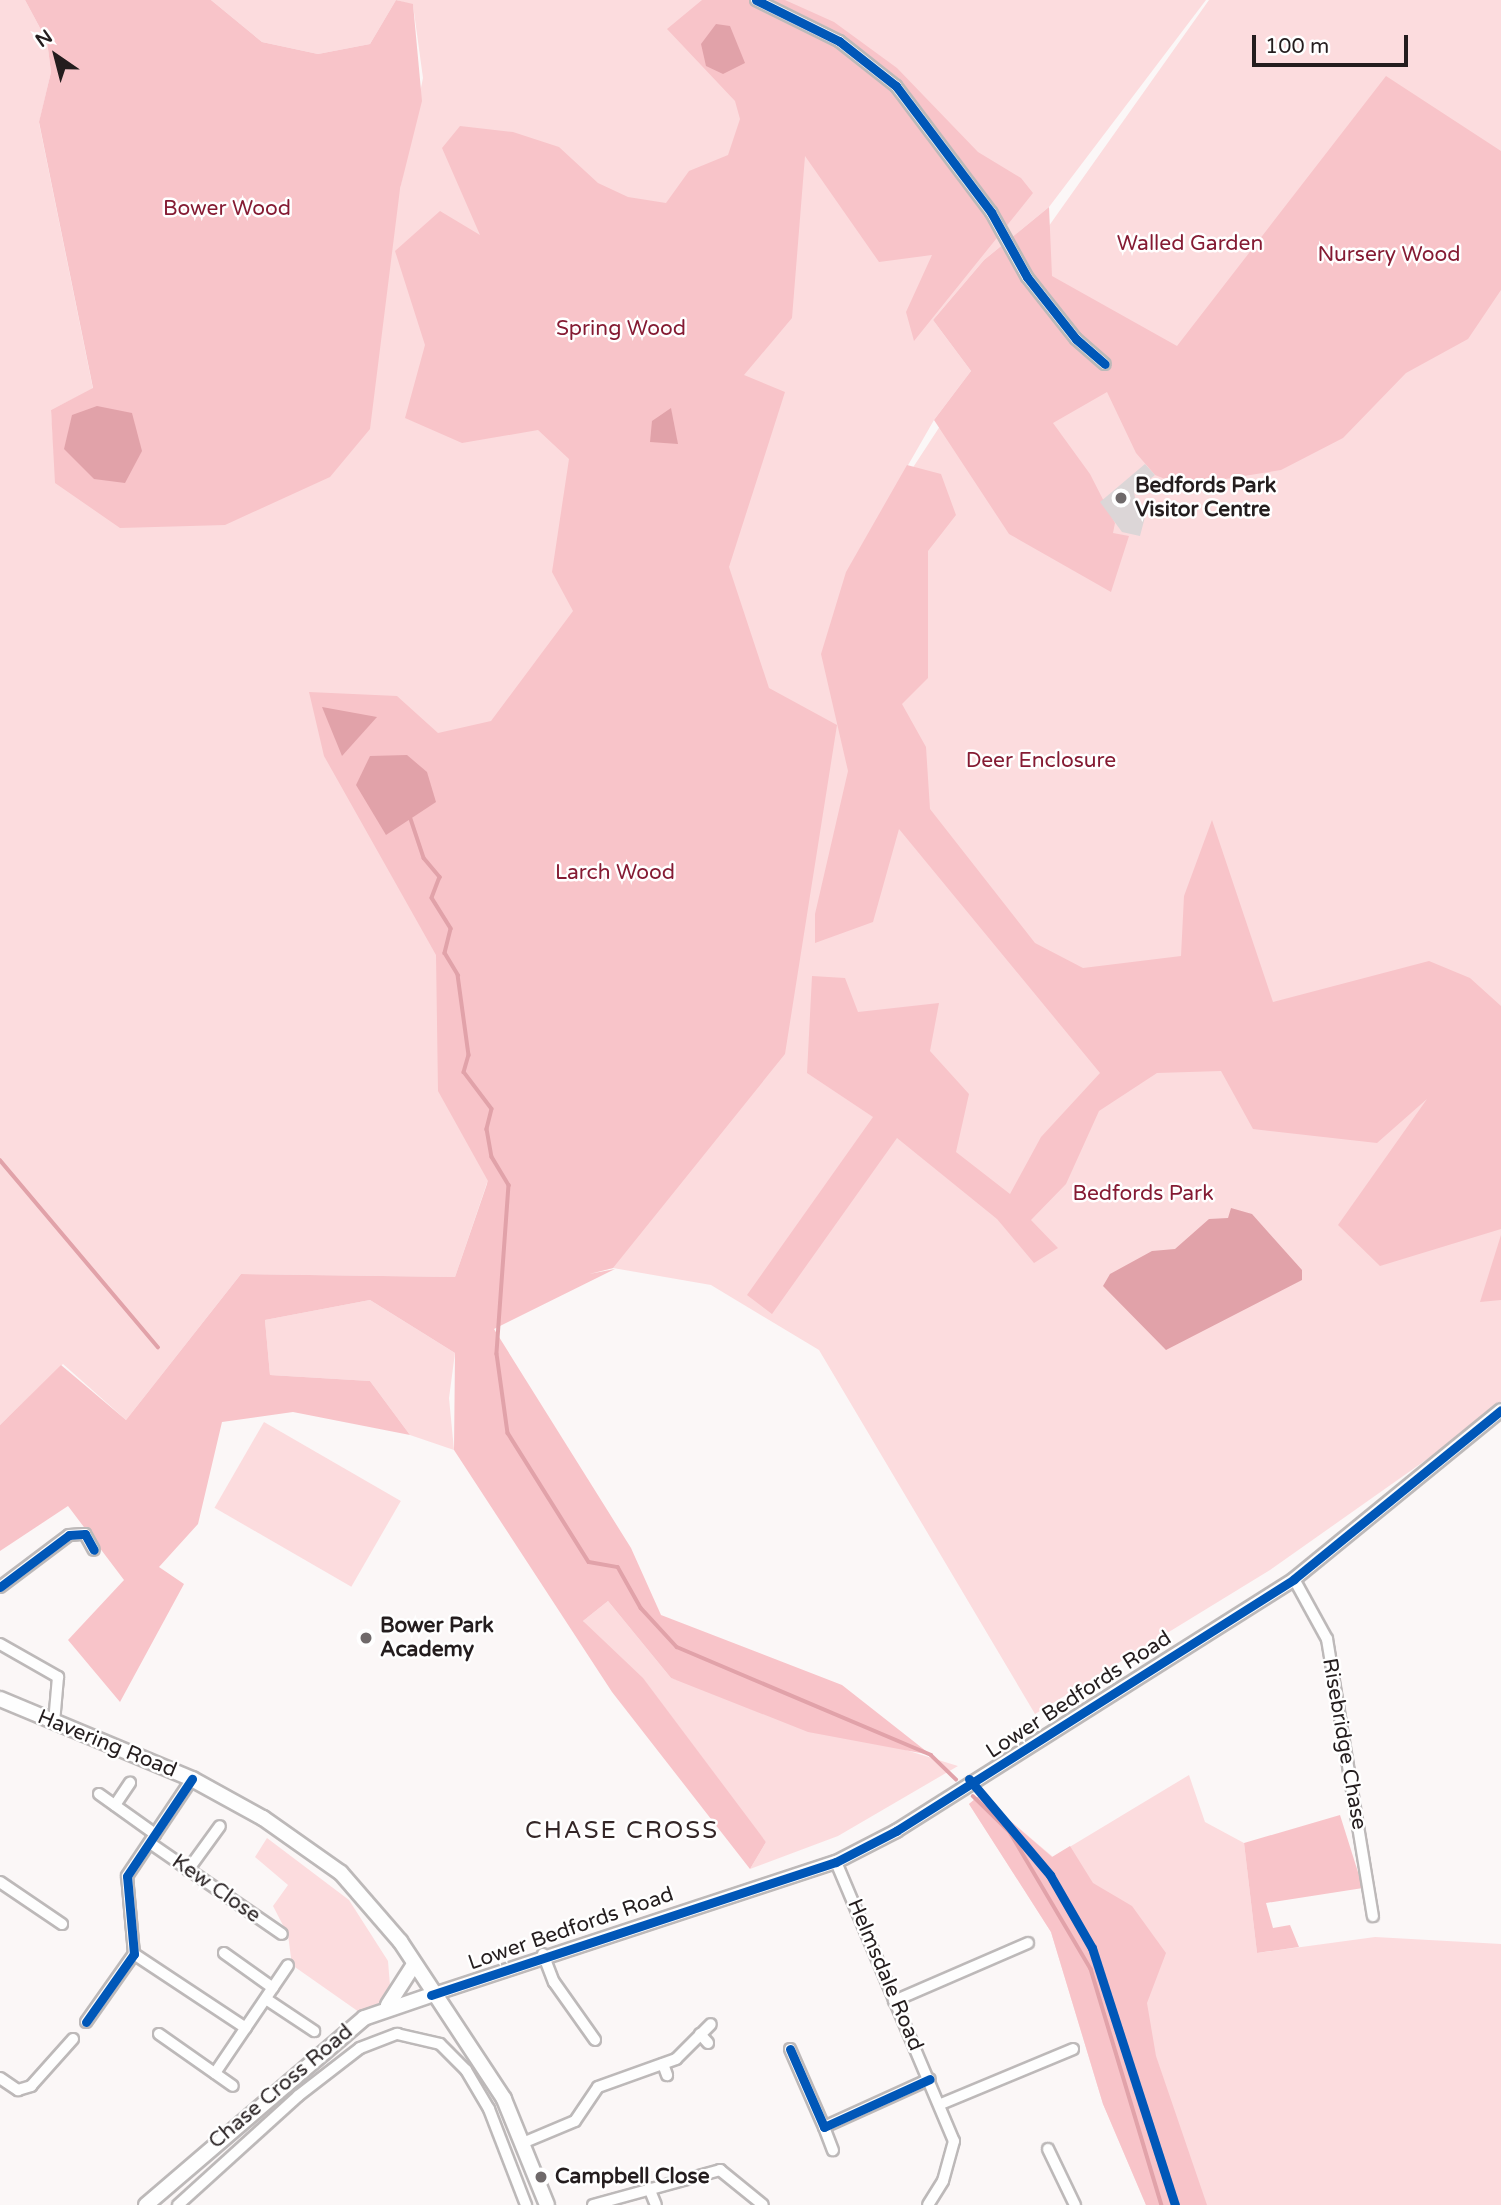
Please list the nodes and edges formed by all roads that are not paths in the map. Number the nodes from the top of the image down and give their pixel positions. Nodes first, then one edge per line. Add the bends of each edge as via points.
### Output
1 (756, 0) edge
2 (1105, 364) dead end
3 (1501, 1410) edge
4 (94, 1550) dead end
5 (1294, 1579) junction
6 (0, 1587) edge
7 (0, 1644) edge
8 (0, 1699) edge
9 (54, 1723) junction
10 (192, 1779) junction
11 (130, 1783) dead end
12 (99, 1794) dead end
13 (115, 1805) junction
14 (220, 1826) dead end
15 (152, 1839) junction
16 (836, 1862) junction
17 (188, 1870) junction
18 (0, 1882) edge
19 (1373, 1916) dead end
20 (62, 1924) dead end
21 (282, 1934) dead end
22 (1028, 1943) dead end
23 (224, 1953) dead end
24 (134, 1954) junction
25 (544, 1954) junction
26 (288, 1965) dead end
27 (413, 1966) junction
28 (273, 1988) junction
29 (431, 1994) junction
30 (266, 1999) junction
31 (894, 2001) junction
32 (388, 2006) junction
33 (86, 2022) dead end
34 (711, 2025) dead end
35 (246, 2028) junction
36 (314, 2031) dead end
37 (159, 2034) dead end
38 (700, 2034) junction
39 (73, 2039) dead end
40 (595, 2040) dead end
41 (708, 2043) dead end
42 (790, 2049) dead end
43 (1073, 2049) dead end
44 (663, 2064) junction
45 (215, 2073) junction
46 (667, 2076) dead end
47 (930, 2079) junction
48 (3, 2085) edge
49 (233, 2086) dead end
50 (941, 2104) junction
51 (824, 2127) junction
52 (525, 2142) junction
53 (1048, 2149) dead end
54 (833, 2150) dead end
55 (649, 2188) junction
56 (163, 2189) junction
57 (146, 2205) edge
58 (177, 2205) edge
59 (526, 2205) edge
60 (547, 2205) edge
61 (593, 2205) edge
62 (656, 2205) edge
63 (763, 2205) edge
64 (928, 2205) edge
65 (1075, 2205) edge

1 - 2 street via 839,41 896,86 991,212 1027,277 1076,339
3 - 5 street, Lower Bedfords Road
4 - 6 street via 85,1534 69,1535
5 - 16 street, Lower Bedfords Road via 896,1831
5 - 19 street, Risebridge Chase via 1327,1639
7 - 9 street via 58,1677
8 - 9 main road, Havering Road
9 - 10 main road, Havering Road
10 - 15 street
10 - 27 main road, Havering Road via 264,1818 341,1873 374,1907
11 - 13 street
12 - 13 street, Kew Close
13 - 15 street, Kew Close
14 - 17 street
15 - 17 street, Kew Close
15 - 24 street via 127,1876
16 - 25 street, Lower Bedfords Road
16 - 31 street, Helmsdale Road
17 - 21 street, Kew Close
18 - 20 street
22 - 31 street
23 - 28 street
24 - 33 street
24 - 35 street
25 - 29 street, Lower Bedfords Road
25 - 40 street via 554,1982
26 - 28 street
27 - 29 main road, Havering Road
27 - 32 main road
28 - 30 street
29 - 32 main road, Chase Cross Road
29 - 52 main road, Havering Road via 470,2046
30 - 35 street
30 - 36 street
31 - 47 street, Helmsdale Road
32 - 56 main road, Chase Cross Road via 364,2018
34 - 38 street
35 - 45 street
37 - 45 street
38 - 41 street
38 - 44 street
39 - 48 street via 31,2086
42 - 51 street
43 - 50 street
44 - 46 street
44 - 52 street via 598,2087 575,2121
45 - 49 street
47 - 50 street, Helmsdale Road
47 - 51 street
50 - 64 street, Helmsdale Road via 953,2150
51 - 54 street
52 - 60 main road, Havering Road
53 - 65 street
55 - 61 street
55 - 62 street
55 - 63 street via 720,2170
56 - 57 main road, Chase Cross Road
56 - 58 street
58 - 59 street via 308,2088 360,2048 397,2034 440,2044 466,2070 489,2109

